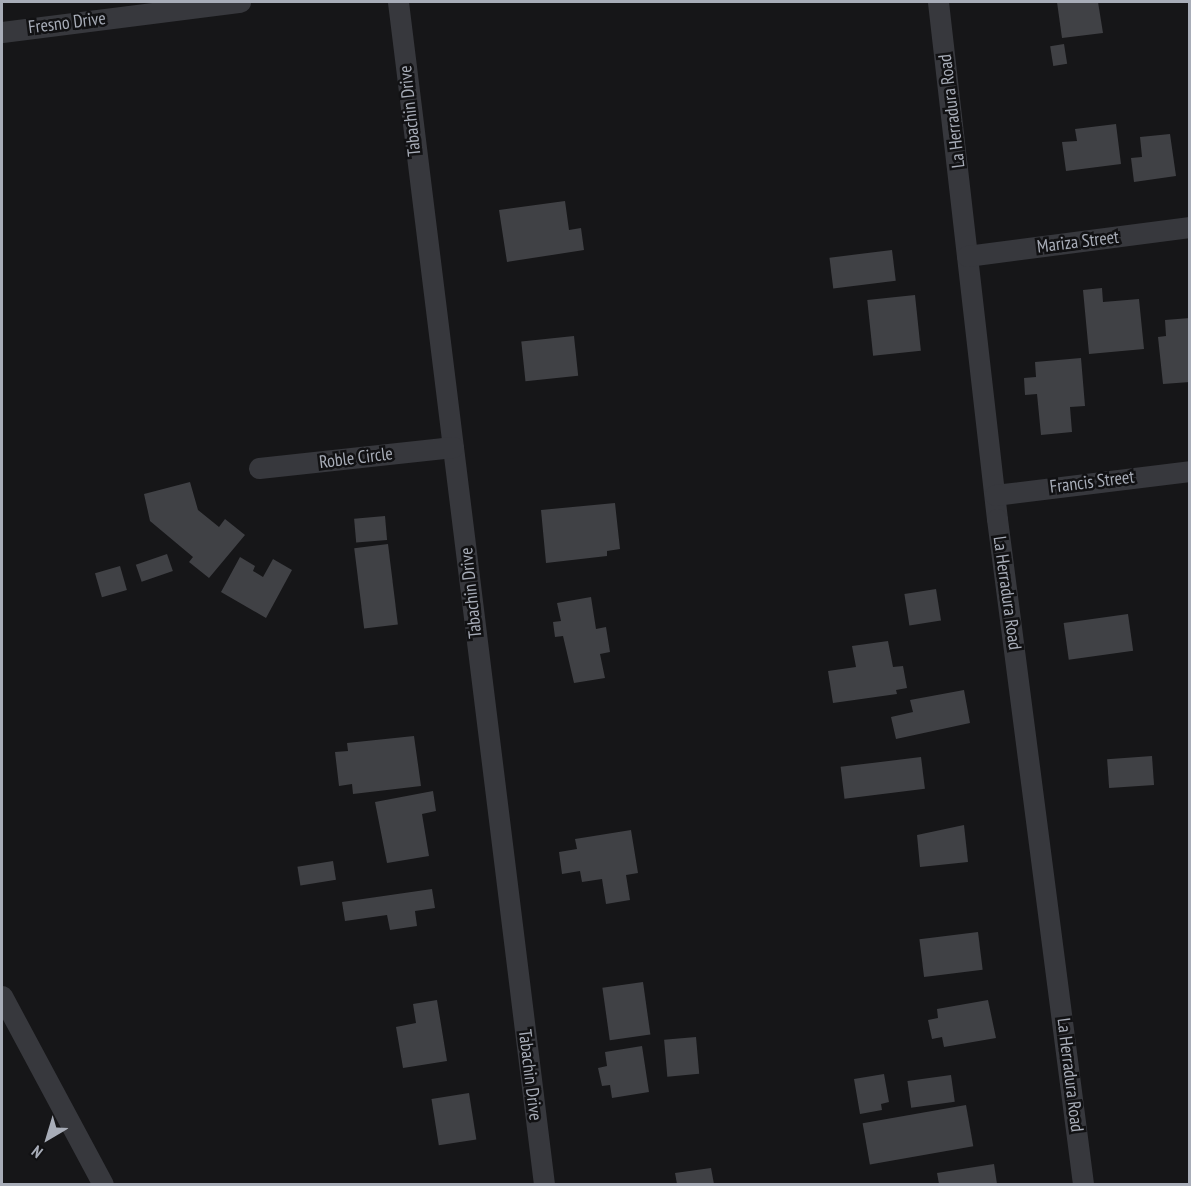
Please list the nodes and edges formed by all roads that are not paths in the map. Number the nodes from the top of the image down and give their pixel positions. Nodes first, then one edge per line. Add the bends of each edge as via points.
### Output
1 (240, 2) edge
2 (399, 2) edge
3 (938, 2) edge
4 (2, 32) edge
5 (1190, 227) edge
6 (967, 256) junction
7 (453, 447) junction
8 (259, 468) dead end
9 (1190, 471) edge
10 (995, 495) junction
11 (2, 996) edge
12 (103, 1185) edge
13 (544, 1185) edge
14 (1083, 1185) edge

1 - 4 street, Fresno Drive
2 - 7 street, Tabachin Drive
3 - 6 street, La Herradura Road
5 - 6 street, Mariza Street
6 - 10 street, La Herradura Road
7 - 8 street, Roble Circle
7 - 13 street, Tabachin Drive
9 - 10 street, Francis Street
10 - 14 street, La Herradura Road
11 - 12 street

